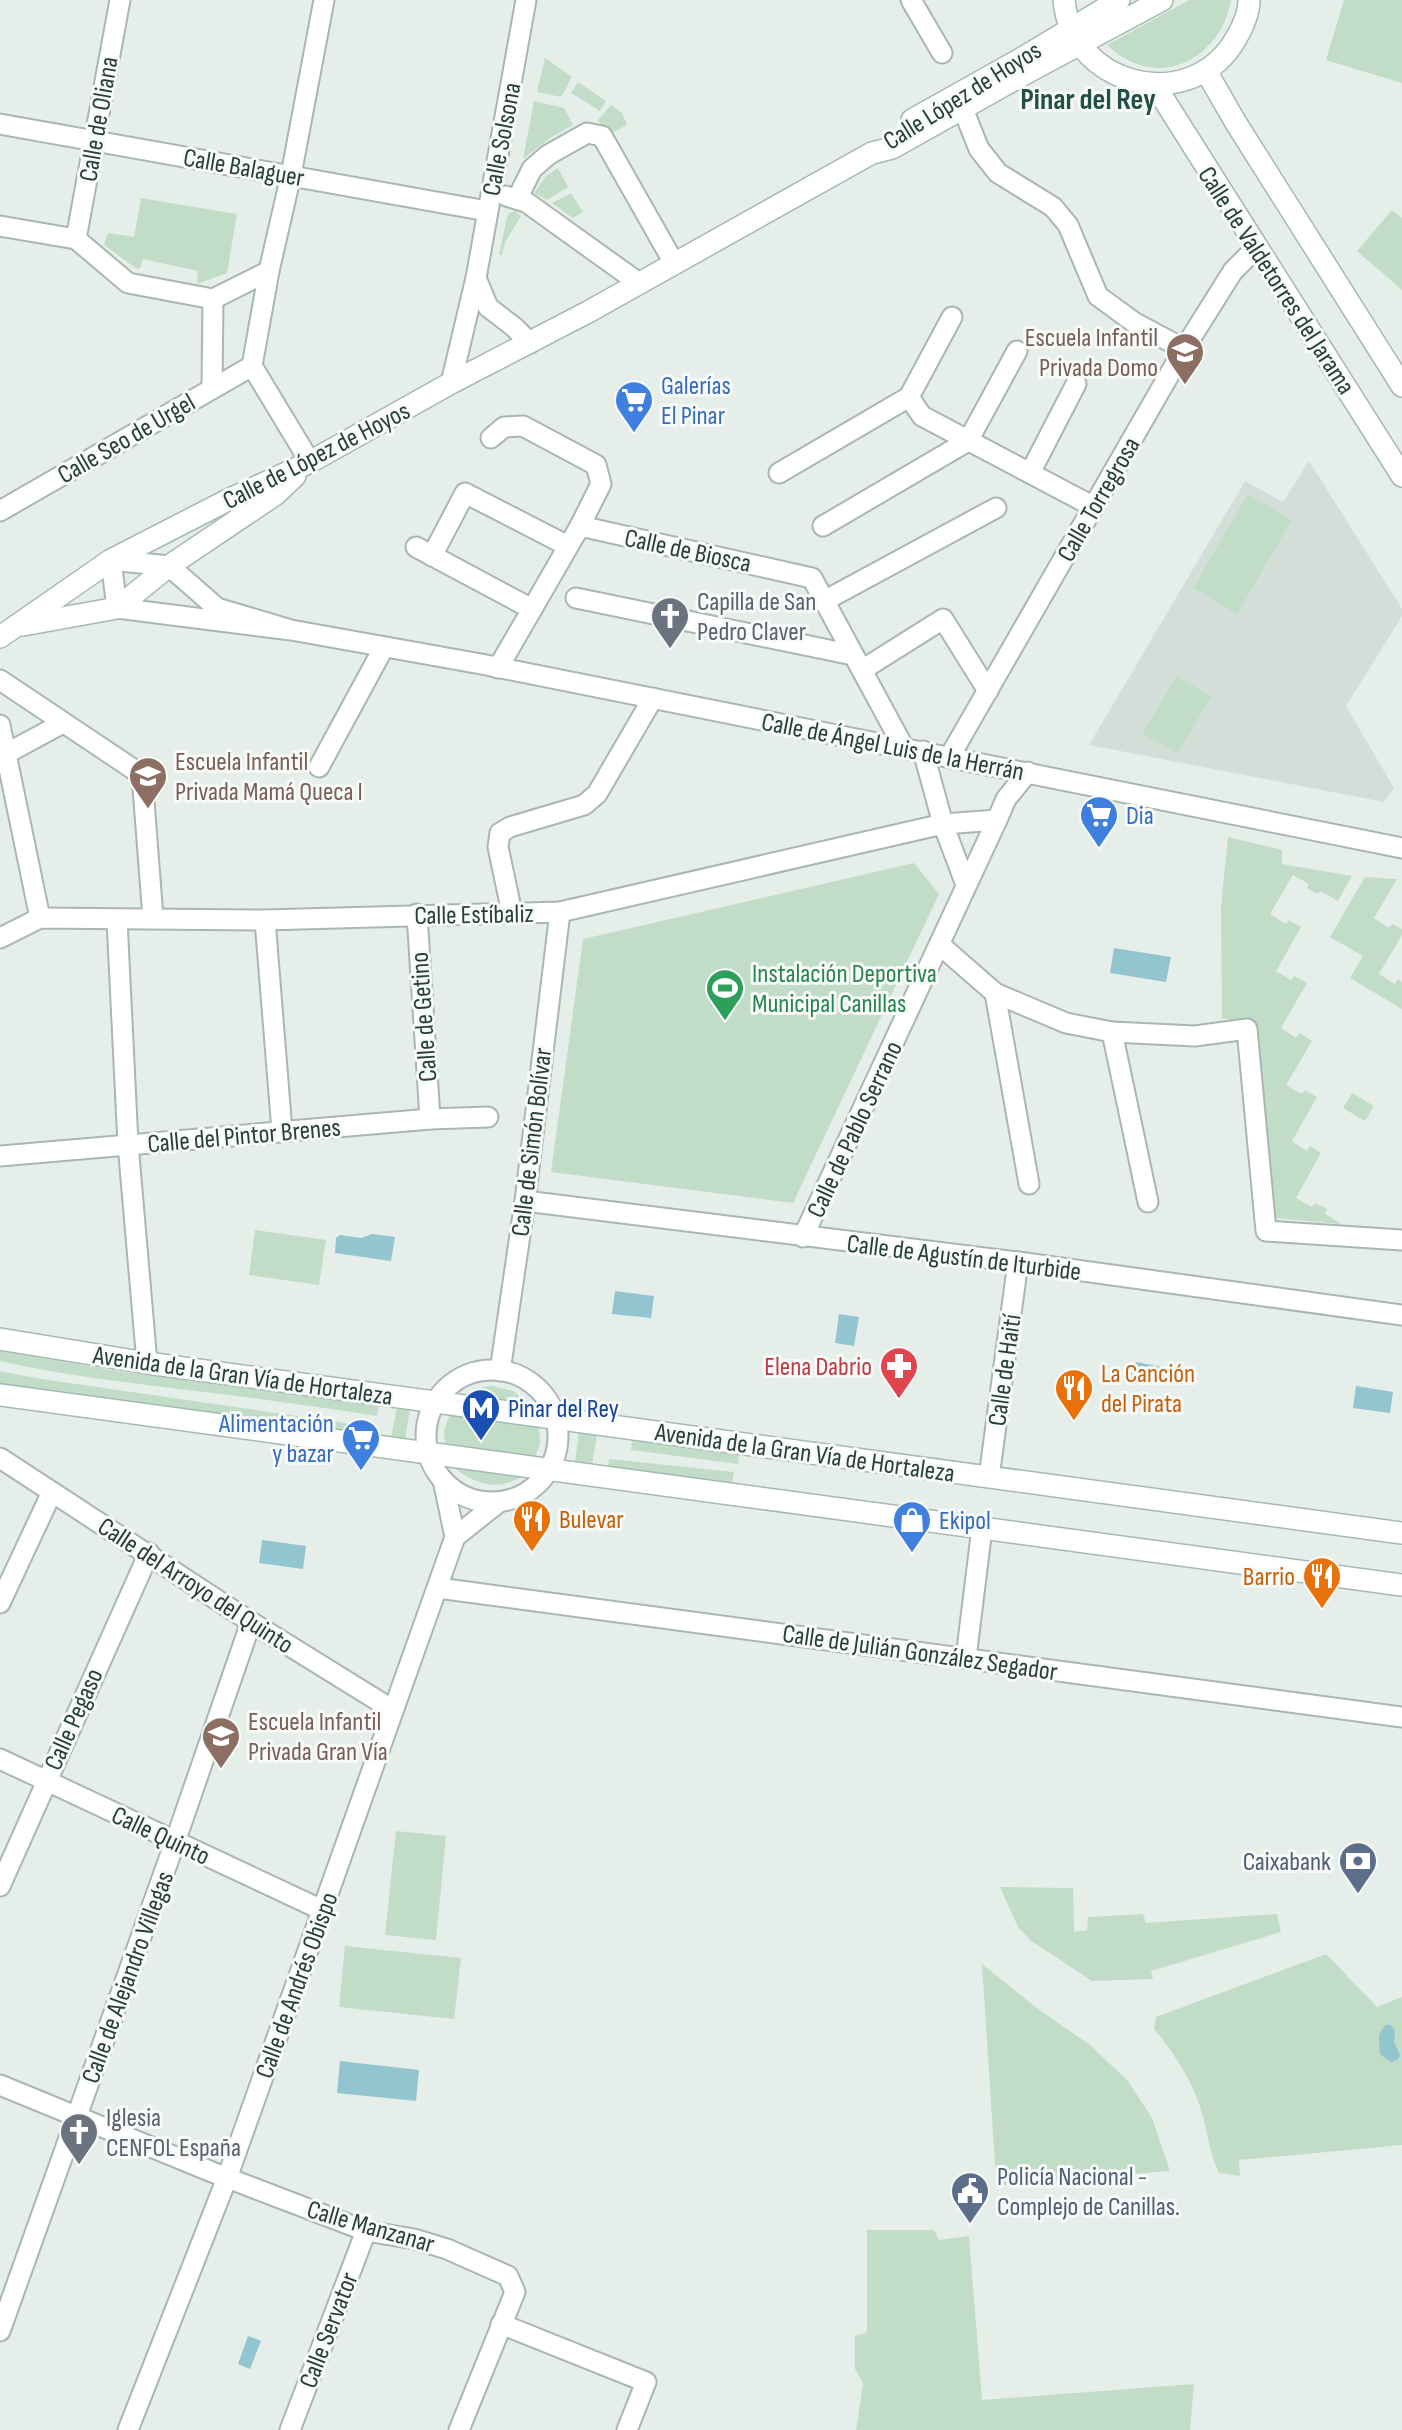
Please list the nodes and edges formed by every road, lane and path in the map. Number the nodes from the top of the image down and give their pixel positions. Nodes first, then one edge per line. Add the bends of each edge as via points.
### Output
1 (120, 0) edge
2 (324, 0) edge
3 (526, 0) edge
4 (911, 0) edge
5 (1064, 0) edge
6 (1119, 0) edge
7 (1162, 0) edge
8 (1249, 0) edge
9 (1075, 36) junction
10 (942, 52) dead end
11 (1206, 71) junction
12 (1154, 84) junction
13 (962, 109) junction
14 (0, 124) edge
15 (95, 141) junction
16 (872, 153) junction
17 (291, 175) junction
18 (517, 199) junction
19 (490, 202) junction
20 (0, 226) edge
21 (76, 239) junction
22 (1258, 250) junction
23 (674, 263) junction
24 (270, 271) junction
25 (476, 278) junction
26 (639, 284) junction
27 (213, 299) junction
28 (952, 317) dead end
29 (530, 343) junction
30 (1184, 349) junction
31 (1017, 351) dead end
32 (252, 366) junction
33 (451, 383) junction
34 (1076, 384) dead end
35 (1402, 386) edge
36 (212, 388) junction
37 (909, 397) junction
38 (491, 438) dead end
39 (968, 441) junction
40 (310, 462) junction
41 (779, 473) dead end
42 (1030, 473) junction
43 (1402, 476) edge
44 (1094, 507) junction
45 (996, 508) dead end
46 (0, 512) edge
47 (580, 526) junction
48 (824, 526) dead end
49 (568, 546) junction
50 (111, 560) junction
51 (169, 566) junction
52 (576, 598) dead end
53 (824, 601) junction
54 (117, 608) junction
55 (532, 609) junction
56 (291, 630) junction
57 (8, 631) edge
58 (384, 647) junction
59 (858, 662) junction
60 (498, 668) junction
61 (0, 680) edge
62 (988, 691) junction
63 (653, 698) junction
64 (63, 723) junction
65 (0, 725) edge
66 (913, 749) junction
67 (3, 756) edge
68 (950, 756) junction
69 (318, 767) dead end
70 (1028, 772) junction
71 (997, 820) junction
72 (943, 824) junction
73 (1402, 848) edge
74 (966, 885) junction
75 (560, 912) junction
76 (512, 913) junction
77 (416, 915) junction
78 (40, 918) junction
79 (153, 918) junction
80 (117, 920) junction
81 (265, 920) junction
82 (0, 938) edge
83 (940, 945) junction
84 (995, 993) junction
85 (1111, 1032) junction
86 (488, 1117) dead end
87 (430, 1119) junction
88 (282, 1131) junction
89 (128, 1144) junction
90 (0, 1156) edge
91 (1029, 1184) dead end
92 (525, 1201) junction
93 (1148, 1202) dead end
94 (803, 1237) junction
95 (1402, 1240) edge
96 (1018, 1262) junction
97 (1402, 1315) edge
98 (0, 1339) edge
99 (147, 1363) junction
100 (500, 1371) junction
101 (0, 1395) edge
102 (436, 1402) junction
103 (556, 1419) junction
104 (428, 1454) junction
105 (0, 1458) edge
106 (548, 1470) junction
107 (989, 1477) junction
108 (443, 1480) junction
109 (52, 1492) junction
110 (499, 1503) junction
111 (982, 1528) junction
112 (1402, 1532) edge
113 (456, 1536) junction
114 (149, 1553) junction
115 (1402, 1585) edge
116 (438, 1588) junction
117 (0, 1603) edge
118 (251, 1622) junction
119 (965, 1658) junction
120 (393, 1710) junction
121 (1402, 1717) edge
122 (0, 1759) edge
123 (45, 1781) junction
124 (175, 1842) junction
125 (0, 1886) edge
126 (322, 1910) junction
127 (0, 2085) edge
128 (76, 2117) junction
129 (227, 2178) junction
130 (366, 2231) junction
131 (500, 2324) junction
132 (0, 2331) edge
133 (128, 2430) edge
134 (290, 2430) edge
135 (458, 2430) edge
136 (627, 2430) edge

1 - 15 street, Calle de Oliana
2 - 17 street
3 - 19 street, Calle Solsona
4 - 10 street
5 - 9 street
6 - 9 street, Calle López de Hoyos
7 - 9 street, Calle López de Hoyos
8 - 11 street via 1241,32 1226,54
9 - 12 street via 1100,65 1125,79
9 - 13 street, Calle López de Hoyos
9 - 16 street, Calle López de Hoyos via 1019,60 885,136
11 - 12 street via 1181,81
11 - 35 street, Calle de Valdetorres del Jarama
12 - 22 street, Calle de Valdetorres del Jarama
13 - 16 street, Calle López de Hoyos via 892,148
13 - 30 street via 979,149 998,173 1053,207 1068,225 1098,296 1135,323
14 - 15 street, Calle Balaguer
15 - 17 street, Calle Balaguer
15 - 21 street, Calle de Oliana
16 - 23 street, Calle de López de Hoyos
17 - 19 street, Calle Balaguer
17 - 24 street
18 - 19 street
18 - 23 street via 532,169 548,155 587,133 602,136
18 - 26 street
19 - 25 street, Calle Solsona
20 - 21 street
21 - 27 street via 128,283
22 - 30 street, Calle Torregrosa via 1233,271
22 - 43 street, Calle de Valdetorres del Jarama
23 - 26 street, Calle de López de Hoyos
24 - 27 street
24 - 32 street
25 - 29 street via 488,307
25 - 33 street, Calle Solsona
26 - 29 street, Calle de López de Hoyos
27 - 36 street
28 - 37 street
29 - 33 street, Calle de López de Hoyos
30 - 44 street, Calle Torregrosa
31 - 39 street
32 - 36 street, Calle Seo de Urgel
32 - 40 street
33 - 40 street, Calle de López de Hoyos
34 - 42 street
36 - 46 street, Calle Seo de Urgel
37 - 39 street via 922,416
37 - 41 street
38 - 47 street via 504,428 523,426 596,465 601,484
39 - 42 street
39 - 48 street
40 - 50 street, Calle de López de Hoyos
40 - 51 street via 276,494
42 - 44 street
44 - 62 street, Calle Torregrosa
45 - 53 street
47 - 49 street
47 - 53 street, Calle de Biosca via 812,578
49 - 55 street
49 - 55 street via 466,493 424,551
50 - 51 street
50 - 54 street
50 - 57 street, Calle de López de Hoyos
51 - 54 street
51 - 56 street, Calle de Ángel Luis de la Herrán via 217,608
52 - 59 street
53 - 59 street, Calle de Biosca
54 - 56 street, Calle de Ángel Luis de la Herrán
54 - 57 street
55 - 60 street
56 - 58 street, Calle de Ángel Luis de la Herrán
58 - 60 street, Calle de Ángel Luis de la Herrán
58 - 69 street
59 - 62 street via 943,619
59 - 66 street, Calle de Biosca
60 - 63 street, Calle de Ángel Luis de la Herrán
61 - 64 street
62 - 68 street, Calle Torregrosa
63 - 66 street, Calle de Ángel Luis de la Herrán
63 - 76 street via 597,794 584,805 500,833 498,847
64 - 67 street
64 - 79 street via 142,775
65 - 67 street
66 - 68 street, Calle de Ángel Luis de la Herrán
66 - 72 street, Calle de Biosca
67 - 78 street
68 - 70 street, Calle de Ángel Luis de la Herrán
70 - 71 street, Calle de Pablo Serrano via 1006,799
70 - 73 street, Calle de Ángel Luis de la Herrán
71 - 72 street, Calle Estíbaliz
71 - 74 street, Calle de Pablo Serrano
72 - 74 street
72 - 75 street, Calle Estíbaliz
74 - 83 street, Calle de Pablo Serrano
75 - 76 street, Calle Estíbaliz
75 - 92 street, Calle de Simón Bolívar
76 - 77 street, Calle Estíbaliz
77 - 81 street, Calle Estíbaliz
77 - 87 street, Calle de Getino
78 - 80 street, Calle Estíbaliz
78 - 82 street, Calle Estíbaliz
79 - 80 street, Calle Estíbaliz
79 - 81 street, Calle Estíbaliz
80 - 89 street
81 - 88 street
83 - 84 street
83 - 94 street, Calle de Pablo Serrano
84 - 85 street via 1066,1023
84 - 91 street
85 - 93 street
85 - 95 street via 1195,1036 1247,1029 1266,1231
86 - 87 street, Calle del Pintor Brenes
87 - 88 street, Calle del Pintor Brenes
88 - 89 street, Calle del Pintor Brenes
89 - 90 street, Calle del Pintor Brenes
89 - 99 street
92 - 94 street, Calle de Agustín de Iturbide
92 - 100 street, Calle de Simón Bolívar
94 - 96 street, Calle de Agustín de Iturbide
96 - 97 street, Calle de Agustín de Iturbide
96 - 107 street, Calle de Haití
98 - 99 street, Avenida de la Gran Vía de Hortaleza
99 - 102 street, Avenida de la Gran Vía de Hortaleza
100 - 102 street via 468,1374 446,1388
100 - 103 street via 520,1375 535,1385
101 - 104 street, Avenida de la Gran Vía de Hortaleza
102 - 103 street, Avenida de la Gran Vía de Hortaleza
102 - 104 street via 426,1438
103 - 106 street via 555,1454
103 - 107 street, Avenida de la Gran Vía de Hortaleza
104 - 106 street, Avenida de la Gran Vía de Hortaleza
104 - 108 street
105 - 109 street, Calle del Arroyo del Quinto
106 - 110 street via 526,1491
106 - 111 street, Avenida de la Gran Vía de Hortaleza
107 - 112 street, Avenida de la Gran Vía de Hortaleza
108 - 110 street via 463,1496
108 - 113 street
109 - 114 street, Calle del Arroyo del Quinto
109 - 117 street
110 - 113 street
111 - 115 street, Avenida de la Gran Vía de Hortaleza
111 - 119 street
113 - 116 street, Calle de Andrés Obispo
114 - 118 street, Calle del Arroyo del Quinto
114 - 123 street, Calle Pegaso
116 - 119 street, Calle de Julián González Segador
116 - 120 street, Calle de Andrés Obispo
118 - 120 street, Calle del Arroyo del Quinto
118 - 124 street, Calle de Alejandro Villegas
119 - 121 street, Calle de Julián González Segador
120 - 126 street, Calle de Andrés Obispo
122 - 123 street, Calle Quinto
123 - 124 street, Calle Quinto
123 - 125 street, Calle Pegaso
124 - 126 street, Calle Quinto
124 - 128 street, Calle de Alejandro Villegas
126 - 129 street, Calle de Andrés Obispo
127 - 128 street, Calle Manzanar
128 - 129 street, Calle Manzanar
128 - 132 street, Calle de Alejandro Villegas
129 - 130 street, Calle Manzanar
129 - 133 street, Calle de Andrés Obispo
130 - 131 street, Calle Manzanar via 447,2249 508,2276 515,2292
130 - 134 street, Calle Servator
131 - 135 street, Calle Manzanar
131 - 136 street via 646,2382

